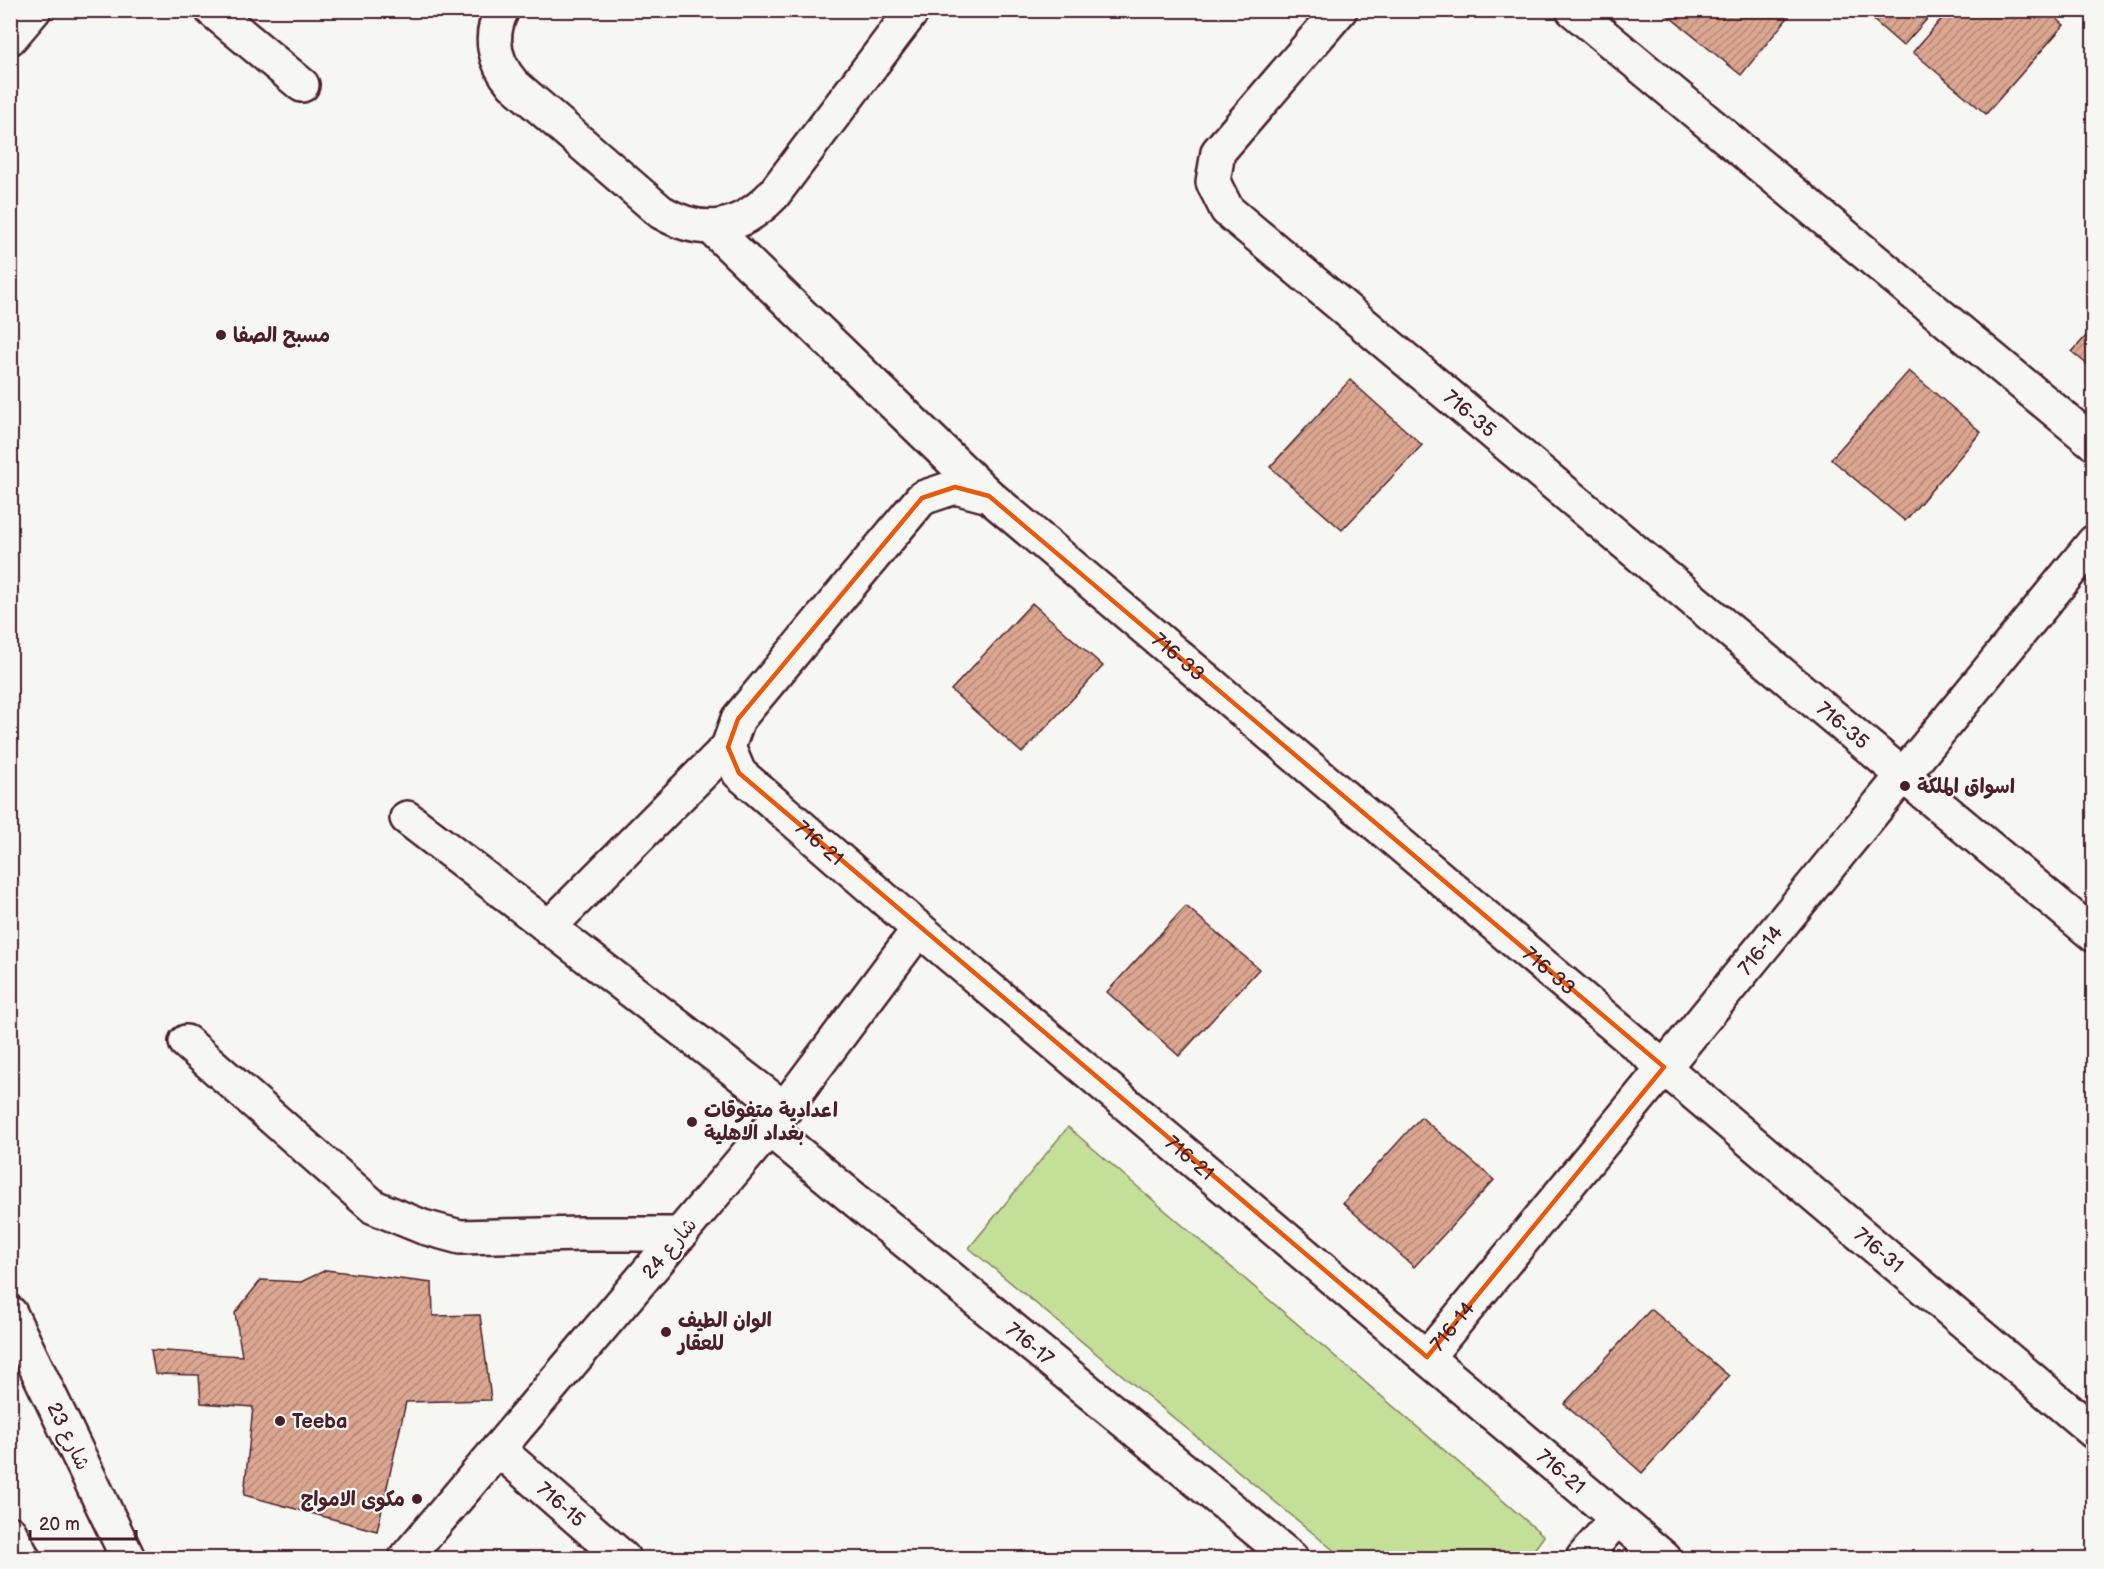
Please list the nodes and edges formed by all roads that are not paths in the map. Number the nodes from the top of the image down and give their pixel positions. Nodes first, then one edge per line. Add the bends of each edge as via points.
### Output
1 (34, 10) edge
2 (212, 10) edge
3 (502, 10) edge
4 (913, 10) edge
5 (1340, 10) edge
6 (1574, 10) edge
7 (10, 38) edge
8 (302, 85) dead end
9 (711, 227) junction
10 (2094, 443) edge
11 (989, 496) junction
12 (2094, 542) edge
13 (728, 747) junction
14 (1902, 776) junction
15 (407, 818) dead end
16 (548, 928) junction
17 (919, 929) junction
18 (2094, 935) edge
19 (186, 1042) dead end
20 (1664, 1067) junction
21 (777, 1119) junction
22 (681, 1234) junction
23 (10, 1313) edge
24 (1427, 1358) junction
25 (2094, 1431) edge
26 (498, 1449) junction
27 (1617, 1518) junction
28 (10, 1533) edge
29 (23, 1558) edge
30 (128, 1558) edge
31 (406, 1558) edge
32 (623, 1558) edge
33 (1291, 1558) edge
34 (1583, 1558) edge
35 (1664, 1558) edge

1 - 7 street
2 - 8 street
3 - 9 street via 494,47 503,73 513,84 661,212 676,221
4 - 9 street via 773,195 745,218
5 - 14 street, 716-35 via 1218,152 1213,182 1227,210
6 - 10 street
9 - 11 street
11 - 13 street, 716-33 via 955,487 922,498 738,719
11 - 20 street, 716-33
12 - 14 street, 716-14
13 - 16 street
13 - 17 street, 716-21 via 739,773
14 - 18 street
14 - 20 street, 716-14
15 - 16 street, 716-17
16 - 21 street, 716-17
17 - 21 street, شارع 24
17 - 24 street, 716-21
19 - 22 street via 374,1207 423,1227 460,1237
20 - 24 street, 716-14
20 - 25 street, 716-31
21 - 22 street, شارع 24
21 - 33 street, 716-17
22 - 26 street, شارع 24
23 - 30 street, شارع 23
24 - 27 street, 716-21
26 - 31 street, شارع 24
26 - 32 street, 716-15
27 - 34 street
27 - 35 street, 716-21
28 - 29 street

